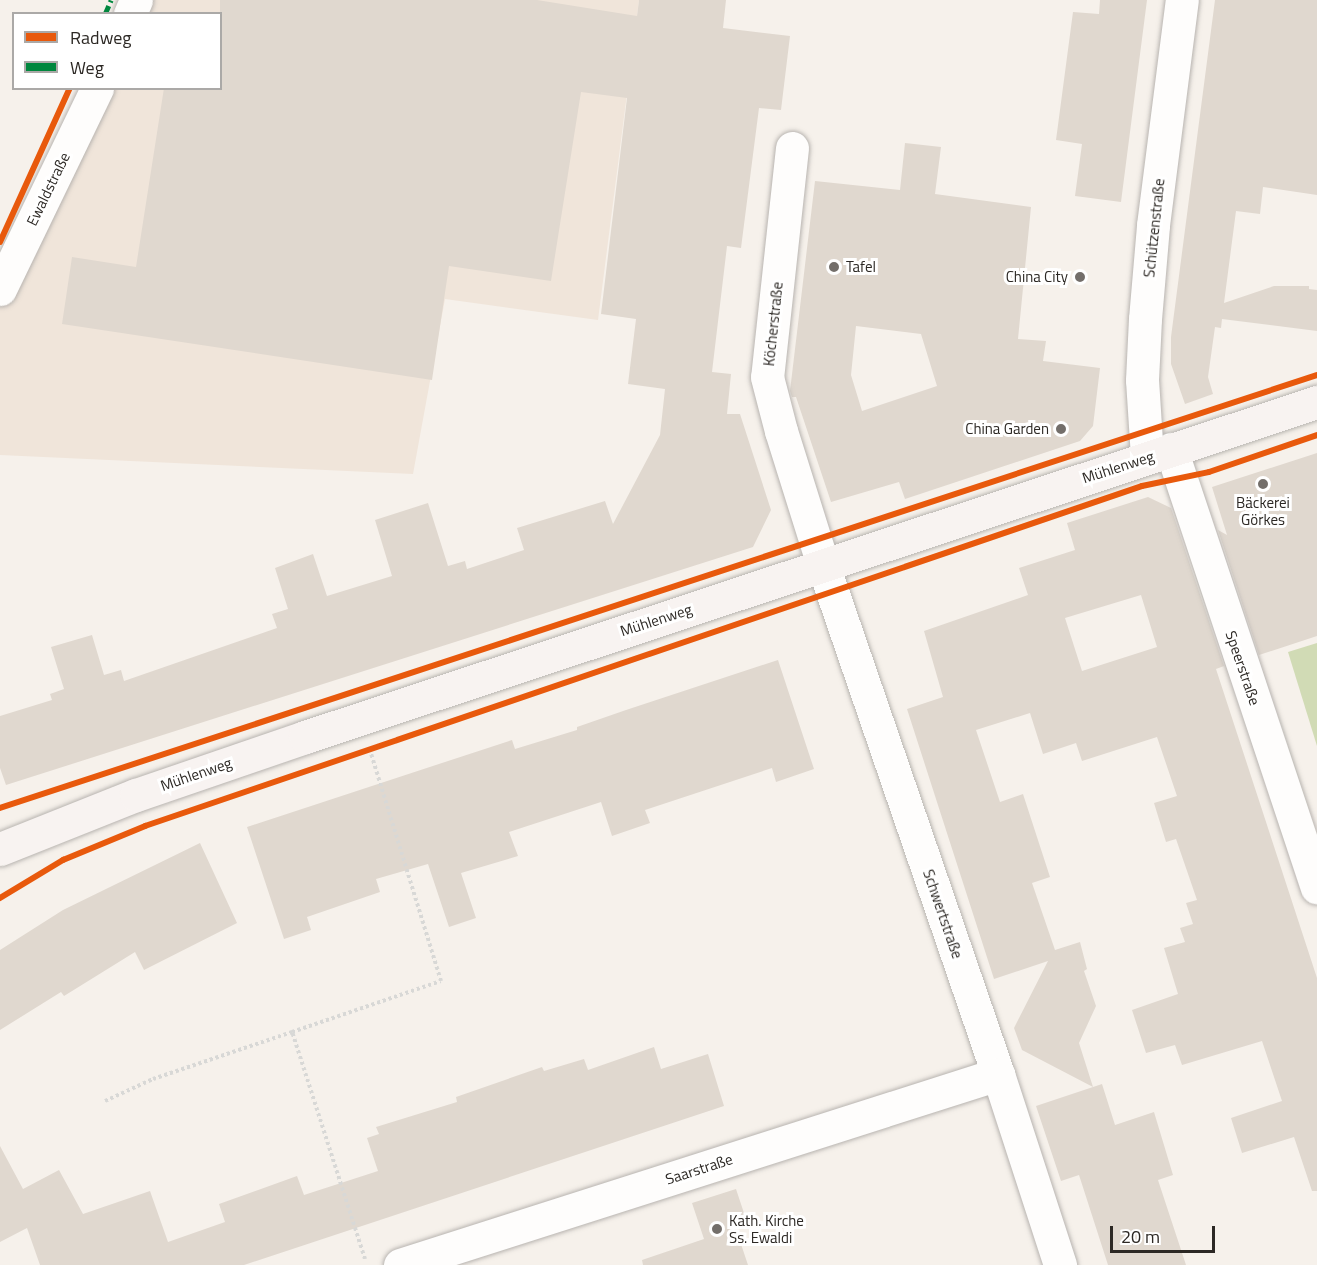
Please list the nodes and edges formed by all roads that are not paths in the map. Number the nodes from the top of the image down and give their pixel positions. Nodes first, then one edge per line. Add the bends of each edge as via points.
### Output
1 (1182, 0) edge
2 (96, 90) edge
3 (792, 148) dead end
4 (0, 289) edge
5 (1317, 402) edge
6 (1159, 453) junction
7 (823, 565) junction
8 (0, 849) edge
9 (1317, 887) edge
10 (998, 1074) junction
11 (400, 1265) edge
12 (1060, 1265) edge

1 - 6 street, Schützenstraße via 1145,319 1142,380
2 - 4 street, Ewaldstraße
3 - 7 street, Köcherstraße via 767,377
5 - 6 main road, Mühlenweg
6 - 7 main road, Mühlenweg
6 - 9 street, Speerstraße
7 - 8 main road, Mühlenweg via 136,795
7 - 10 street, Schwertstraße
10 - 11 street, Saarstraße
10 - 12 street, Schwertstraße

